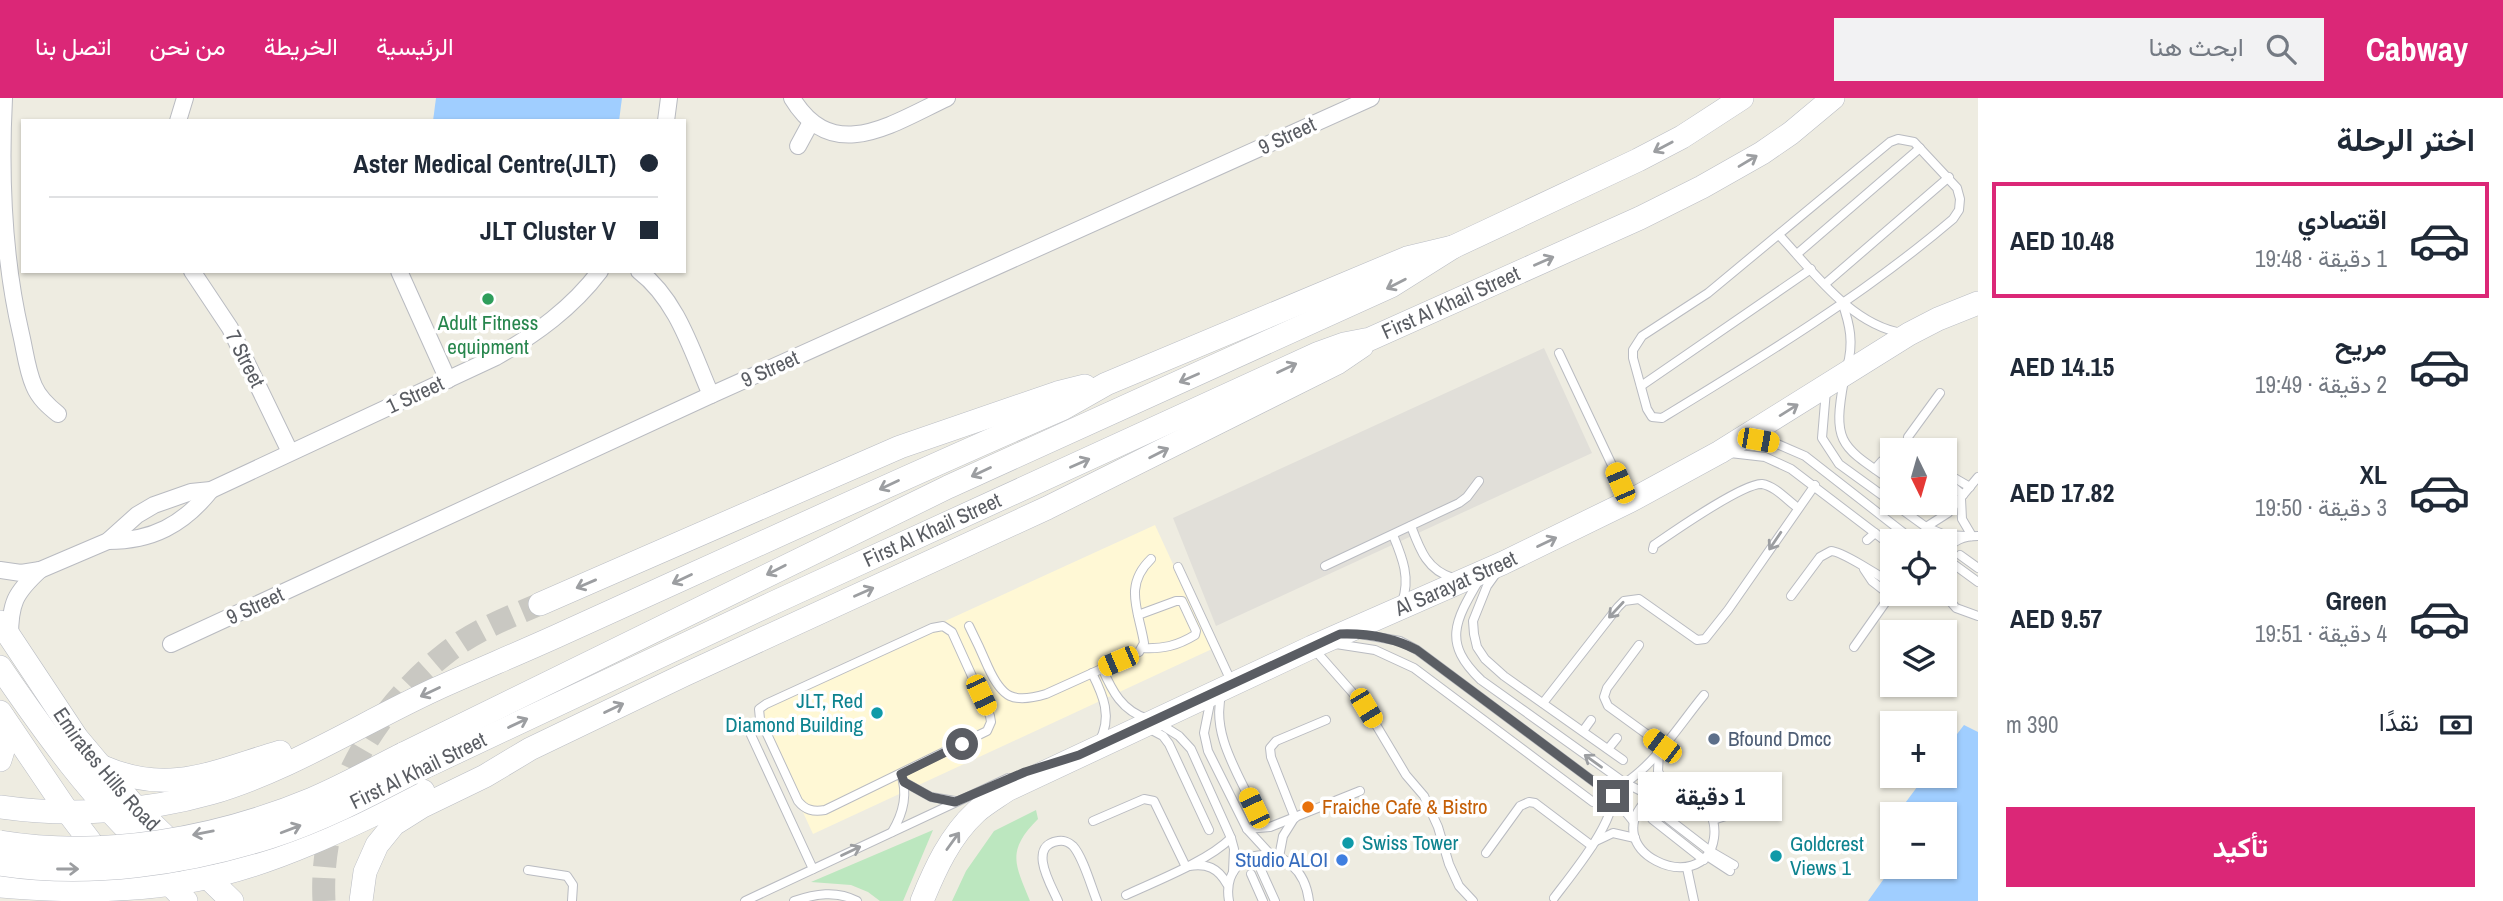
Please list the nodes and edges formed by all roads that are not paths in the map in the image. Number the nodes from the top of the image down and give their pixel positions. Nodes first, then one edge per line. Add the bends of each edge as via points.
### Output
1 (4, 98) edge
2 (185, 98) edge
3 (669, 98) edge
4 (792, 98) edge
5 (947, 98) edge
6 (1371, 98) edge
7 (1742, 98) edge
8 (1833, 98) edge
9 (179, 119) edge
10 (666, 119) edge
11 (811, 122) junction
12 (798, 146) dead end
13 (1920, 148) junction
14 (1949, 177) junction
15 (1779, 235) junction
16 (1453, 247) junction
17 (1797, 254) junction
18 (1811, 269) junction
19 (193, 273) edge
20 (400, 273) edge
21 (598, 273) edge
22 (641, 273) edge
23 (1825, 284) junction
24 (1842, 302) junction
25 (1978, 303) edge
26 (1909, 334) junction
27 (1370, 339) junction
28 (1559, 353) dead end
29 (448, 380) junction
30 (1835, 381) junction
31 (1106, 384) junction
32 (1641, 386) junction
33 (1940, 393) dead end
34 (711, 395) junction
35 (58, 414) dead end
36 (1744, 438) junction
37 (1908, 438) edge
38 (290, 452) junction
39 (1720, 452) junction
40 (1880, 464) edge
41 (1875, 470) junction
42 (1880, 473) edge
43 (1978, 477) edge
44 (1479, 481) dead end
45 (1815, 485) junction
46 (1957, 486) edge
47 (1957, 488) edge
48 (211, 490) junction
49 (1965, 494) junction
50 (1630, 501) junction
51 (1798, 508) junction
52 (1845, 509) junction
53 (1839, 517) dead end
54 (1410, 526) junction
55 (1926, 527) junction
56 (1899, 529) edge
57 (1875, 533) junction
58 (1393, 535) junction
59 (1972, 536) edge
60 (1880, 537) edge
61 (1867, 540) dead end
62 (107, 541) junction
63 (1653, 549) dead end
64 (1960, 555) dead end
65 (1151, 559) dead end
66 (1325, 566) dead end
67 (1178, 567) dead end
68 (1957, 567) edge
69 (1978, 568) edge
70 (1864, 569) junction
71 (0, 570) edge
72 (40, 570) junction
73 (1485, 571) junction
74 (1880, 578) edge
75 (1978, 582) edge
76 (1880, 586) edge
77 (1791, 596) dead end
78 (540, 604) tunnel mouth
79 (1883, 606) edge
80 (1954, 606) edge
81 (1400, 608) junction
82 (1138, 615) junction
83 (1978, 616) edge
84 (969, 626) dead end
85 (5, 629) edge
86 (1340, 634) junction
87 (171, 644) dead end
88 (1315, 645) junction
89 (1639, 645) dead end
90 (1854, 647) dead end
91 (1142, 648) junction
92 (0, 667) edge
93 (1102, 668) junction
94 (1092, 673) junction
95 (1222, 689) junction
96 (1704, 695) dead end
97 (1543, 703) junction
98 (1, 714) edge
99 (1326, 720) dead end
100 (1591, 720) dead end
101 (1148, 723) junction
102 (1583, 731) junction
103 (751, 735) dead end
104 (1617, 738) dead end
105 (321, 746) junction
106 (1239, 747) dead end
107 (530, 748) junction
108 (1608, 749) junction
109 (1661, 749) junction
110 (1088, 751) junction
111 (1229, 752) junction
112 (0, 760) edge
113 (1623, 760) dead end
114 (407, 763) junction
115 (103, 766) junction
116 (902, 778) junction
117 (1255, 782) dead end
118 (1625, 783) junction
119 (1244, 786) junction
120 (120, 787) junction
121 (91, 789) junction
122 (1360, 791) dead end
123 (1667, 791) junction
124 (1776, 795) dead end
125 (1613, 796) junction
126 (1651, 796) junction
127 (955, 802) junction
128 (1593, 802) dead end
129 (0, 807) edge
130 (1254, 808) dead end
131 (67, 811) junction
132 (110, 811) junction
133 (1658, 811) dead end
134 (1295, 818) junction
135 (1652, 819) dead end
136 (1713, 820) junction
137 (1093, 821) dead end
138 (1633, 821) junction
139 (1247, 829) junction
140 (1209, 830) dead end
141 (142, 831) junction
142 (892, 832) junction
143 (1231, 838) junction
144 (1635, 838) junction
145 (0, 842) edge
146 (1592, 846) junction
147 (1486, 853) dead end
148 (1274, 855) junction
149 (1707, 856) junction
150 (0, 864) edge
151 (1186, 867) junction
152 (1732, 868) dead end
153 (813, 869) junction
154 (1687, 869) junction
155 (528, 870) dead end
156 (1261, 870) dead end
157 (1233, 872) junction
158 (1251, 874) dead end
159 (207, 877) junction
160 (1227, 884) junction
161 (0, 886) edge
162 (130, 892) edge
163 (178, 894) edge
164 (1126, 895) dead end
165 (1554, 898) dead end
166 (232, 901) edge
167 (361, 901) edge
168 (572, 901) edge
169 (745, 901) edge
170 (794, 901) edge
171 (857, 901) edge
172 (922, 901) edge
173 (1058, 901) edge
174 (1097, 901) edge
175 (1229, 901) edge
176 (1263, 901) edge
177 (1275, 901) edge
178 (1309, 901) edge
179 (1473, 901) edge
180 (1694, 901) edge

1 - 35 street via 4,229 15,309 33,385
2 - 9 street
3 - 10 street
4 - 11 street
5 - 11 street via 867,134 838,135
6 - 34 street, 9 Street
7 -> 16 main road, First Al Khail Street via 1638,160
27 -> 8 main road, First Al Khail Street via 1702,187 1762,153
11 - 12 street
13 - 14 lane
13 - 15 lane via 1906,139 1890,142
13 - 17 lane
14 - 23 lane
14 - 24 lane via 1960,199 1953,219
15 - 17 lane
15 - 32 lane via 1708,293 1642,336 1633,350
16 - 31 main road via 1406,258
16 -> 114 main road, First Al Khail Street via 1391,286 916,502
17 - 18 lane
18 - 23 lane
18 - 32 lane
19 - 38 street, 7 Street via 236,340
20 - 29 street
21 - 29 street, 1 Street via 541,330
22 - 34 street via 674,312
23 - 24 lane
24 - 26 lane via 1874,324
24 - 30 lane via 1852,338
24 - 32 lane via 1662,418 1648,414
25 - 26 main road, Al Sarayat Street
26 - 30 main road, Al Sarayat Street
107 -> 27 main road via 1105,480 1338,363
114 -> 27 main road, First Al Khail Street via 773,603 1319,353
28 - 50 lane
29 - 38 street, 1 Street
36 -> 30 main road, Al Sarayat Street
30 - 41 lane via 1839,433 1851,452
30 - 55 lane via 1822,438 1831,454 1848,472
31 -> 78 main road via 1057,393 900,447
31 -> 105 main road
33 - 37 lane
34 - 87 street, 9 Street
36 - 39 main road, Al Sarayat Street
36 - 56 lane via 1775,443 1805,456
38 - 48 street, 1 Street
39 - 45 lane via 1765,457
39 - 50 main road, Al Sarayat Street
40 - 41 lane
41 - 42 lane
43 - 49 lane
44 - 54 lane via 1459,503
45 - 51 lane
45 - 52 lane
46 - 49 lane
47 - 49 lane
48 - 62 street via 154,505
48 - 62 street via 166,530 128,541
49 - 55 lane
49 - 59 lane via 1962,519
73 -> 50 main road, Al Sarayat Street
51 - 63 lane via 1772,487 1752,485
51 -> 97 lane via 1705,639 1697,640 1639,598 1624,601
52 - 53 lane
52 - 57 lane
54 - 58 lane
54 - 73 lane via 1423,556 1435,570 1455,579
55 - 59 lane via 1945,535
57 - 60 lane
57 - 61 lane
58 - 66 lane
58 - 81 lane via 1406,572
62 - 72 street
64 - 69 lane
65 - 82 lane via 1134,586
67 - 95 lane
68 - 75 lane
70 - 74 lane
70 - 76 lane
70 - 77 lane via 1837,551 1825,552
71 - 72 street
72 - 85 street via 15,598
73 - 81 main road, Al Sarayat Street
73 - 97 lane via 1487,586 1473,621 1478,647 1494,668
118 -> 73 lane via 1481,680 1463,661 1457,620
79 - 90 lane
80 - 83 lane
81 - 86 main road, Al Sarayat Street
82 - 91 lane
82 - 91 lane via 1182,601 1196,631 1179,644
84 - 94 lane via 999,689 1015,698 1034,698
85 - 115 main road, Emirates Hills Road via 77,738
86 - 88 main road, Al Sarayat Street
86 - 125 lane via 1380,636 1417,650
88 - 95 main road, Al Sarayat Street
88 - 128 lane via 1375,650 1401,661
88 - 179 lane via 1366,708 1424,796 1454,875
89 - 109 lane via 1604,697 1608,706
91 - 93 lane
92 - 121 main road
93 - 94 lane
93 - 101 lane via 1121,703
94 - 110 lane via 1106,709 1103,736
95 - 101 main road, Al Sarayat Street
95 - 111 lane via 1219,722
95 - 139 lane via 1204,733 1205,742
96 - 109 lane
97 - 102 lane
98 - 112 main road via 5,744
98 - 131 main road
99 - 134 lane via 1276,741 1270,748
100 - 102 lane
101 - 110 main road, Al Sarayat Street
101 - 140 lane via 1169,744 1193,805
101 - 143 lane via 1179,736 1191,749
102 - 108 lane
103 - 153 lane
104 - 108 lane
105 - 115 main road via 277,753 184,780 143,780
105 - 141 main road via 248,781 210,793
106 - 111 lane
107 - 159 main road via 481,764 307,844
107 - 167 main road via 394,824 377,845 365,872
108 - 113 lane
109 - 118 lane
109 - 123 lane via 1658,771
110 - 127 lane via 1007,778
172 -> 110 main road, Al Sarayat Street via 951,842 976,812 1007,790
111 - 119 lane
114 -> 145 main road, First Al Khail Street, bridge via 216,831 116,846 65,848
150 -> 114 main road, First Al Khail Street, bridge via 65,870 117,867 220,851 319,819
115 - 120 main road, Emirates Hills Road
116 - 116 lane via 825,810 809,810 797,801 759,709 932,628 948,628 990,716 990,727
116 - 127 lane via 931,797
116 - 142 lane via 902,811
117 - 119 lane
118 - 126 lane
119 - 130 lane
120 - 121 main road via 109,799
120 - 141 main road, Emirates Hills Road
121 - 132 main road
122 - 134 lane
123 - 126 lane
123 - 136 lane via 1690,794
124 - 136 lane
125 - 138 lane
125 - 146 lane via 1610,814
126 - 138 lane
127 - 142 lane
129 - 131 main road
131 - 132 main road
131 - 141 main road via 102,825
131 - 162 main road
132 - 141 main road
133 - 149 lane
134 - 139 lane
134 - 148 lane
135 - 149 lane
136 - 149 lane via 1715,830
137 - 151 lane via 1139,800 1154,801
138 - 144 lane
139 - 148 lane
141 - 159 main road via 172,866
141 - 162 main road via 132,858
141 - 163 main road
153 -> 142 lane
143 - 151 lane
143 - 157 lane
144 - 146 lane via 1613,833
144 - 154 lane via 1641,850 1661,866
146 - 147 lane via 1529,802 1520,806
146 - 165 lane
148 - 157 lane via 1256,855
148 - 178 lane via 1302,876
149 - 152 lane
149 - 154 lane
151 - 160 lane via 1206,865
151 - 164 lane
153 - 169 lane
154 - 180 lane
155 - 168 lane via 567,876 573,885
156 - 177 lane
157 - 160 lane
158 - 176 lane
159 - 163 main road
159 - 166 main road
160 - 175 lane
161 - 162 main road
162 - 163 main road via 159,887
170 - 171 lane via 834,894
173 - 174 lane via 1042,855 1046,847 1062,841 1077,852

